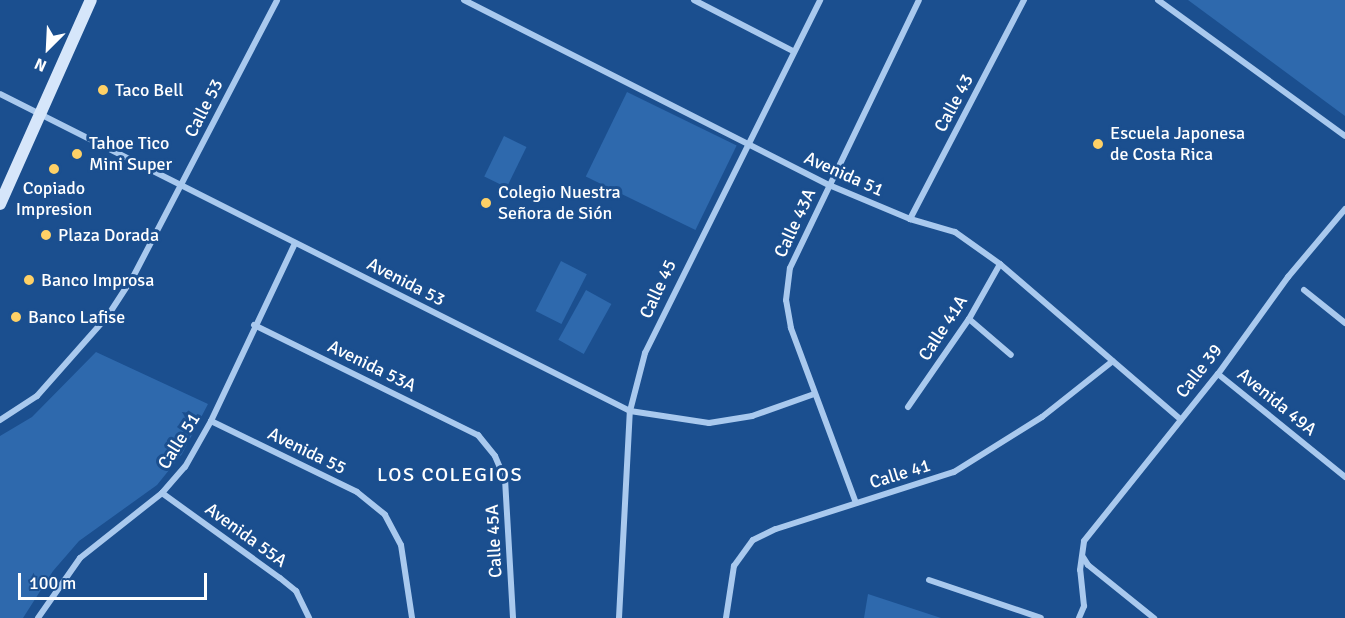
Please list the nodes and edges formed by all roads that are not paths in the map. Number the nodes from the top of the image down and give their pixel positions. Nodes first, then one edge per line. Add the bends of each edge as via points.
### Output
1 (91, 0) edge
2 (277, 0) edge
3 (464, 0) edge
4 (694, 0) edge
5 (820, 0) edge
6 (919, 0) edge
7 (1024, 0) edge
8 (1158, 0) edge
9 (793, 51) junction
10 (0, 93) edge
11 (41, 113) junction
12 (1345, 136) edge
13 (748, 145) junction
14 (181, 184) junction
15 (829, 185) junction
16 (0, 204) edge
17 (1345, 209) edge
18 (910, 219) junction
19 (295, 243) junction
20 (1000, 264) junction
21 (1304, 290) dead end
22 (969, 319) junction
23 (1345, 323) edge
24 (254, 325) junction
25 (1011, 355) dead end
26 (1113, 361) junction
27 (1218, 374) junction
28 (814, 394) junction
29 (908, 407) dead end
30 (630, 411) junction
31 (1180, 419) junction
32 (0, 420) edge
33 (211, 421) junction
34 (478, 435) joint
35 (1345, 477) edge
36 (162, 493) junction
37 (856, 503) junction
38 (1082, 553) junction
39 (929, 580) dead end
40 (38, 618) edge
41 (309, 618) edge
42 (412, 618) edge
43 (513, 618) edge
44 (619, 618) edge
45 (726, 618) edge
46 (1041, 618) edge
47 (1079, 618) edge
48 (1154, 618) edge

1 - 11 main road
2 - 14 street, Calle 53
3 - 13 street, Avenida 51
4 - 9 street
5 - 9 street, Calle 45
6 - 15 street, Calle 43A
7 - 18 street, Calle 43
8 - 12 street
9 - 13 street, Calle 45
10 - 11 street, Avenida 53
11 - 14 street, Avenida 53
11 - 16 main road
13 - 15 street, Avenida 51
13 - 30 street, Calle 45 via 645,353
14 - 19 street, Avenida 53
14 - 32 street, Calle 53 via 133,277 87,344 37,396
15 - 18 street, Avenida 51
15 - 28 street, Calle 43A via 790,268 786,300 791,328
17 - 27 street, Calle 39 via 1288,277
18 - 20 street, Avenida 51 via 955,232
19 - 24 street, Calle 51
19 - 30 street, Avenida 53
20 - 22 street, Calle 41A
20 - 26 street, Avenida 51
21 - 23 street
22 - 25 street
22 - 29 street, Calle 41A
24 - 33 street, Calle 51
24 - 34 street, Avenida 53A
26 - 31 street, Avenida 51
26 - 37 street, Calle 41 via 1042,417 954,472
27 - 31 street, Calle 39
27 - 35 street, Avenida 49A
28 - 30 street, Avenida 53 via 752,416 709,423
28 - 37 street, Calle 43A
30 - 44 street, Calle 45
31 - 38 street, Calle 39 via 1084,541
33 - 36 street, Calle 51 via 185,467
33 - 42 street, Avenida 55 via 357,492 385,515 401,545
34 - 43 street, Calle 45A via 495,456 505,479
36 - 40 street, Calle 51 via 80,558
36 - 41 street, Avenida 55A via 296,591
37 - 45 street, Calle 41 via 753,540 734,566
38 - 47 street via 1084,606
38 - 48 street via 1088,565
39 - 46 street

